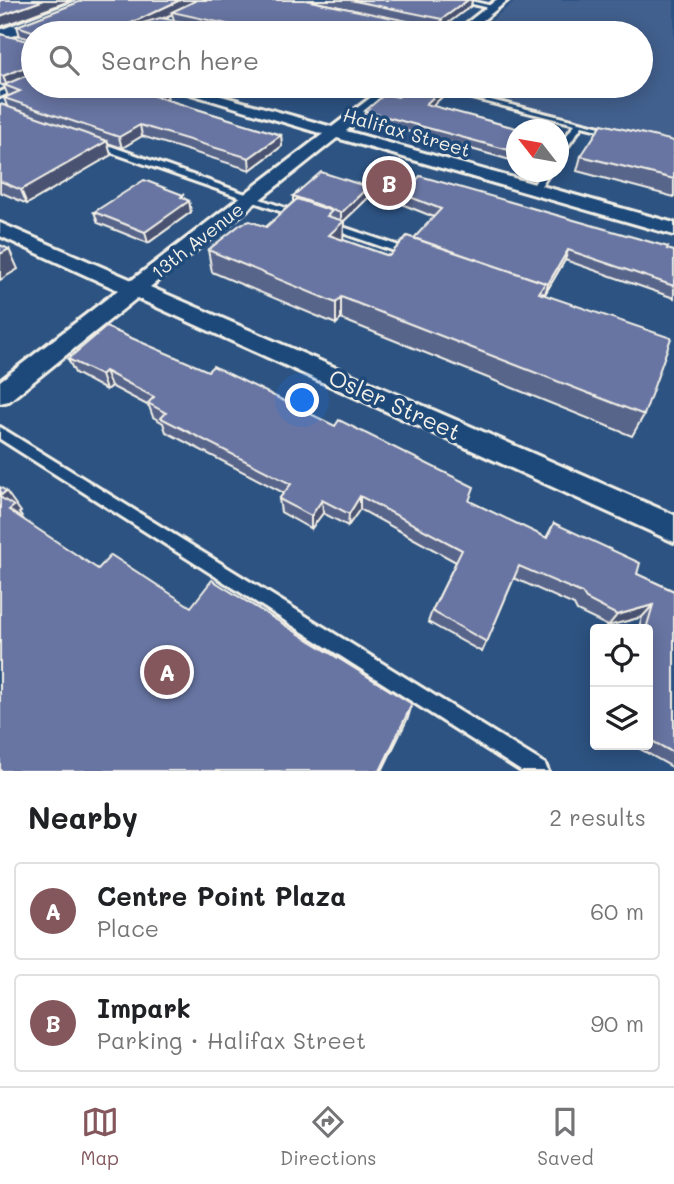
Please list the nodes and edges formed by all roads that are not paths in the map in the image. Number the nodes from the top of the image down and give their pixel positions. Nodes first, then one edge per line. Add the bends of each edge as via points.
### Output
1 (65, 0) edge
2 (94, 0) edge
3 (211, 0) edge
4 (458, 0) edge
5 (499, 3) edge
6 (41, 21) edge
7 (164, 21) edge
8 (476, 21) edge
9 (0, 24) edge
10 (21, 29) edge
11 (0, 37) edge
12 (21, 43) edge
13 (21, 85) edge
14 (0, 95) edge
15 (212, 98) edge
16 (378, 98) edge
17 (475, 98) edge
18 (580, 124) junction
19 (333, 133) junction
20 (620, 133) edge
21 (569, 139) edge
22 (87, 141) edge
23 (539, 182) edge
24 (534, 190) junction
25 (250, 198) junction
26 (0, 229) edge
27 (674, 229) edge
28 (417, 256) edge
29 (136, 287) junction
30 (0, 394) edge
31 (0, 432) edge
32 (674, 530) edge
33 (538, 771) edge

1 - 9 main road
2 - 6 main road
3 - 7 lane
4 - 5 lane
5 - 8 street
10 - 11 main road
11 - 12 street
13 - 14 lane
15 - 19 street, Halifax Street
16 - 19 street, 13th Avenue
17 - 18 lane
18 - 20 lane
18 - 21 lane
19 - 24 street, Halifax Street
19 - 25 street, 13th Avenue
22 - 25 lane
23 - 24 lane
24 - 27 street, Halifax Street
25 - 28 lane
25 - 29 street, 13th Avenue
26 - 29 street, Osler Street
29 - 30 street, 13th Avenue
29 - 32 street, Osler Street
31 - 33 lane

